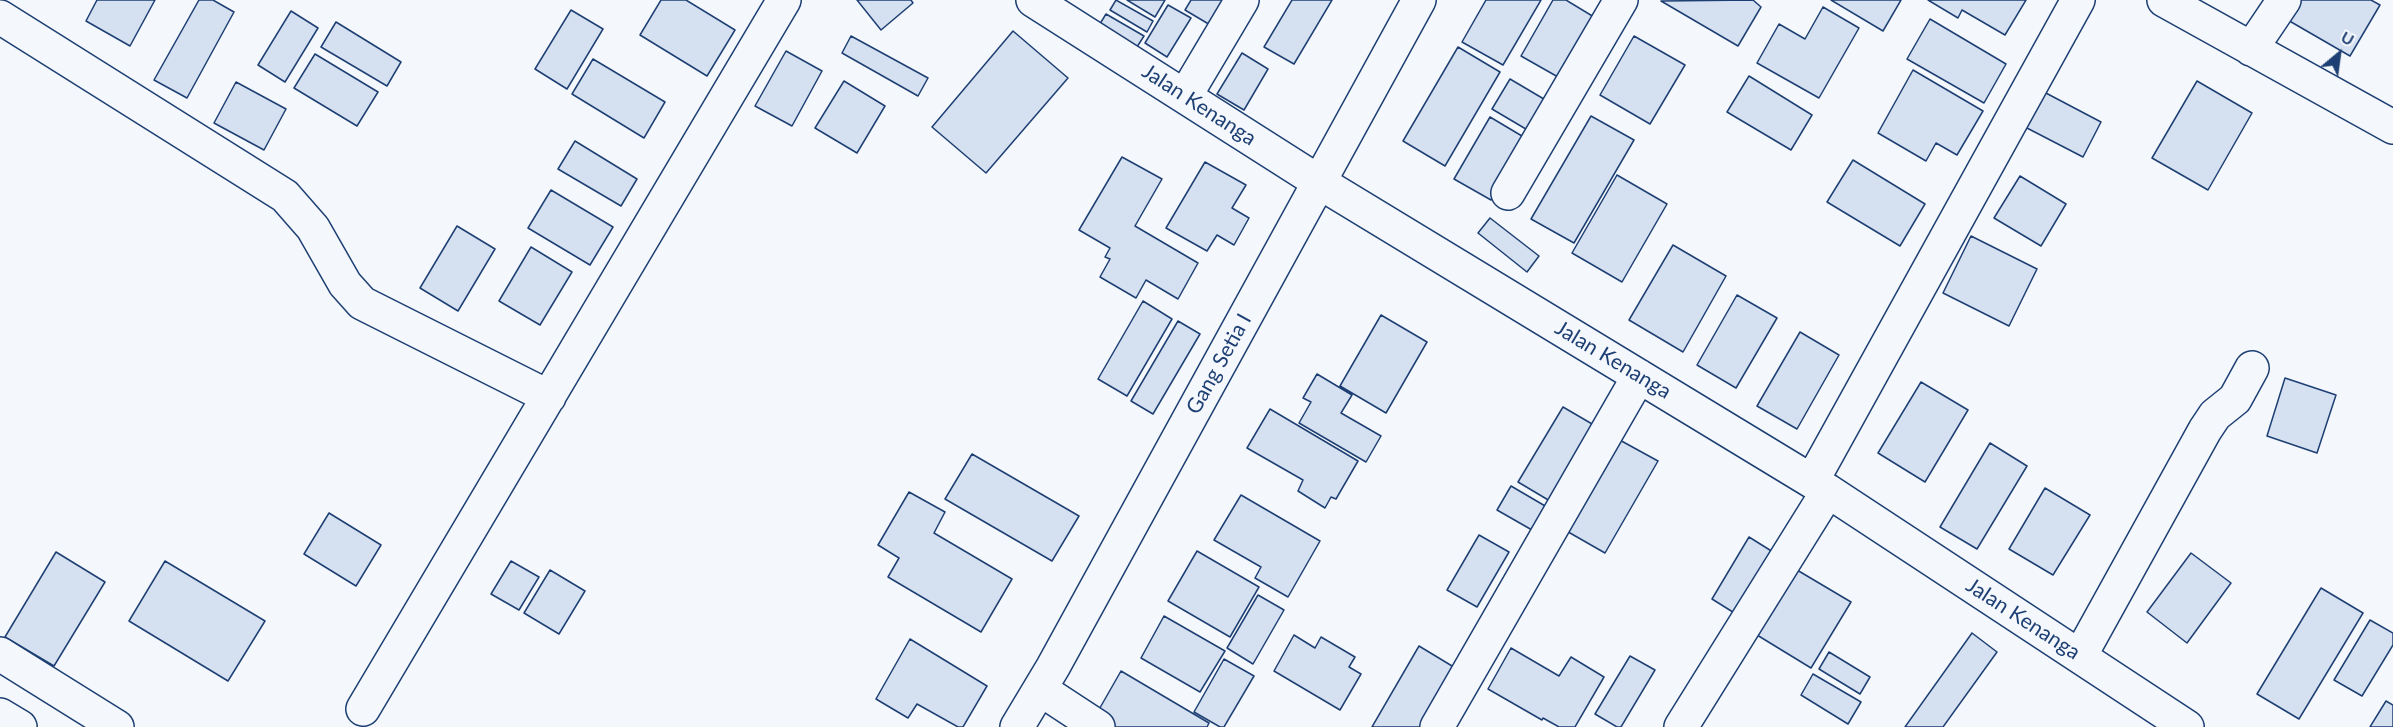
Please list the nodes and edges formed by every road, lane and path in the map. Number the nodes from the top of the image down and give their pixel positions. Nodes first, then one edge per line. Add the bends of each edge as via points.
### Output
1 (784, 0) edge
2 (1033, 0) edge
3 (1242, 0) edge
4 (1419, 0) edge
5 (1621, 0) edge
6 (2078, 0) edge
7 (2164, 0) edge
8 (2284, 0) edge
9 (0, 17) edge
10 (2251, 48) junction
11 (1185, 96) junction
12 (2393, 127) edge
13 (1319, 182) junction
14 (1508, 193) dead end
15 (2252, 368) dead end
16 (1639, 376) junction
17 (549, 397) junction
18 (1820, 486) junction
19 (0, 654) edge
20 (2080, 656) junction
21 (1040, 689) junction
22 (363, 709) dead end
23 (0, 715) edge
24 (20, 727) edge
25 (117, 727) edge
26 (1017, 727) edge
27 (1098, 727) edge
28 (1437, 727) edge
29 (1681, 727) edge
30 (2187, 727) edge

1 - 17 street
2 - 11 street, Jalan Kenanga
3 - 11 street
4 - 13 street, Gang Setia I
5 - 14 street
6 - 18 street
7 - 10 street
8 - 10 street
9 - 17 street via 285,196 313,228 345,284 362,303
10 - 12 street
11 - 13 street, Jalan Kenanga
13 - 16 street, Jalan Kenanga
13 - 21 street, Gang Setia I
15 - 20 street via 2235,399 2215,415 2205,430
16 - 18 street, Jalan Kenanga
16 - 28 street
17 - 22 street
18 - 20 street, Jalan Kenanga
18 - 29 street
19 - 25 street
20 - 30 street, Jalan Kenanga
21 - 26 street, Gang Setia I
21 - 27 street
23 - 24 street

